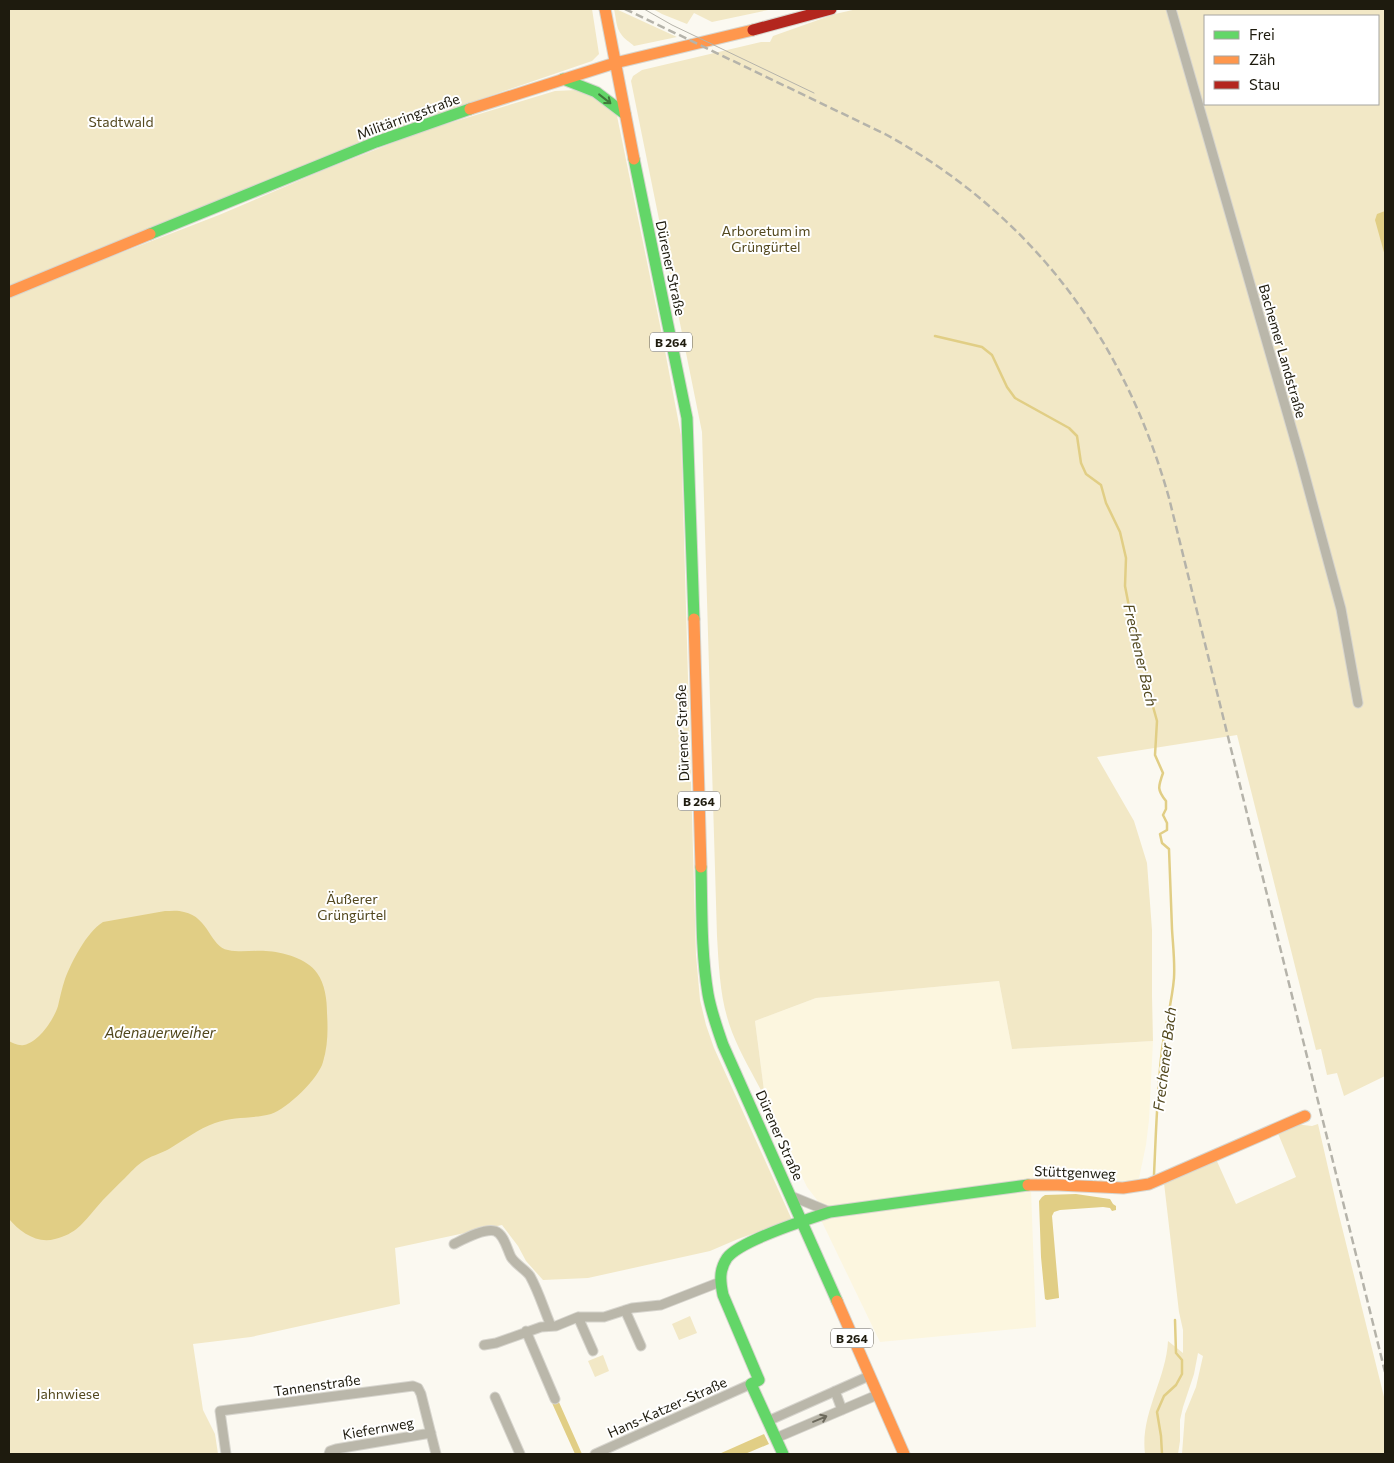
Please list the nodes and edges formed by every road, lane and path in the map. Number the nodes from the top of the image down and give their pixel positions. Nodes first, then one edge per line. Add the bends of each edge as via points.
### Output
1 (605, 9) edge
2 (831, 9) edge
3 (1172, 9) edge
4 (615, 64) junction
5 (563, 79) junction
6 (625, 114) junction
7 (9, 292) edge
8 (1358, 703) dead end
9 (1305, 1116) dead end
10 (790, 1195) junction
11 (830, 1212) junction
12 (801, 1221) junction
13 (454, 1244) dead end
14 (720, 1282) junction
15 (625, 1310) junction
16 (578, 1317) junction
17 (551, 1326) junction
18 (526, 1331) junction
19 (484, 1345) dead end
20 (641, 1346) dead end
21 (594, 1351) dead end
22 (869, 1376) junction
23 (751, 1384) junction
24 (835, 1391) junction
25 (877, 1396) junction
26 (494, 1397) dead end
27 (554, 1399) dead end
28 (842, 1410) junction
29 (768, 1421) junction
30 (431, 1432) junction
31 (776, 1438) junction
32 (329, 1453) edge
33 (226, 1454) edge
34 (436, 1454) edge
35 (520, 1454) edge
36 (595, 1454) edge
37 (783, 1454) edge
38 (904, 1454) edge

1 - 4 main road, Dürener Straße / B 264
2 - 4 main road, Militärringstraße
3 - 8 street, Bachemer Landstraße via 1339,601
4 - 5 main road, Militärringstraße
4 - 6 main road, Dürener Straße / B 264
5 -> 6 main road via 596,92
5 - 7 main road, Militärringstraße via 376,142
6 - 10 main road, Dürener Straße / B 264 via 687,418 704,962 708,995 723,1045
9 - 11 main road, Stüttgenweg via 1141,1186 1029,1185
10 - 11 street
10 - 12 main road, Dürener Straße / B 264
11 - 12 main road, Stüttgenweg
12 - 14 main road, Stüttgenweg via 740,1247 728,1257 721,1270
12 - 22 main road, Dürener Straße / B 264
13 - 17 street via 489,1231 500,1234 512,1258 528,1274
14 - 15 street via 660,1305
14 - 23 main road via 759,1380
15 - 16 street via 610,1316
15 - 20 street
16 - 17 street
16 - 21 street
17 - 18 street
18 - 19 street
18 - 27 street
22 - 24 street
22 - 25 main road, Dürener Straße / B 264
23 - 29 main road
23 - 36 street, Hans-Katzer-Straße
24 - 28 street
24 - 29 street
25 - 28 street
25 - 38 main road, Dürener Straße / B 264
26 - 35 street
31 -> 28 street
29 - 31 main road
30 - 32 street, Kiefernweg via 336,1449
30 - 33 street, Tannenstraße via 421,1394 413,1386 220,1411
30 - 34 street
31 - 37 main road

